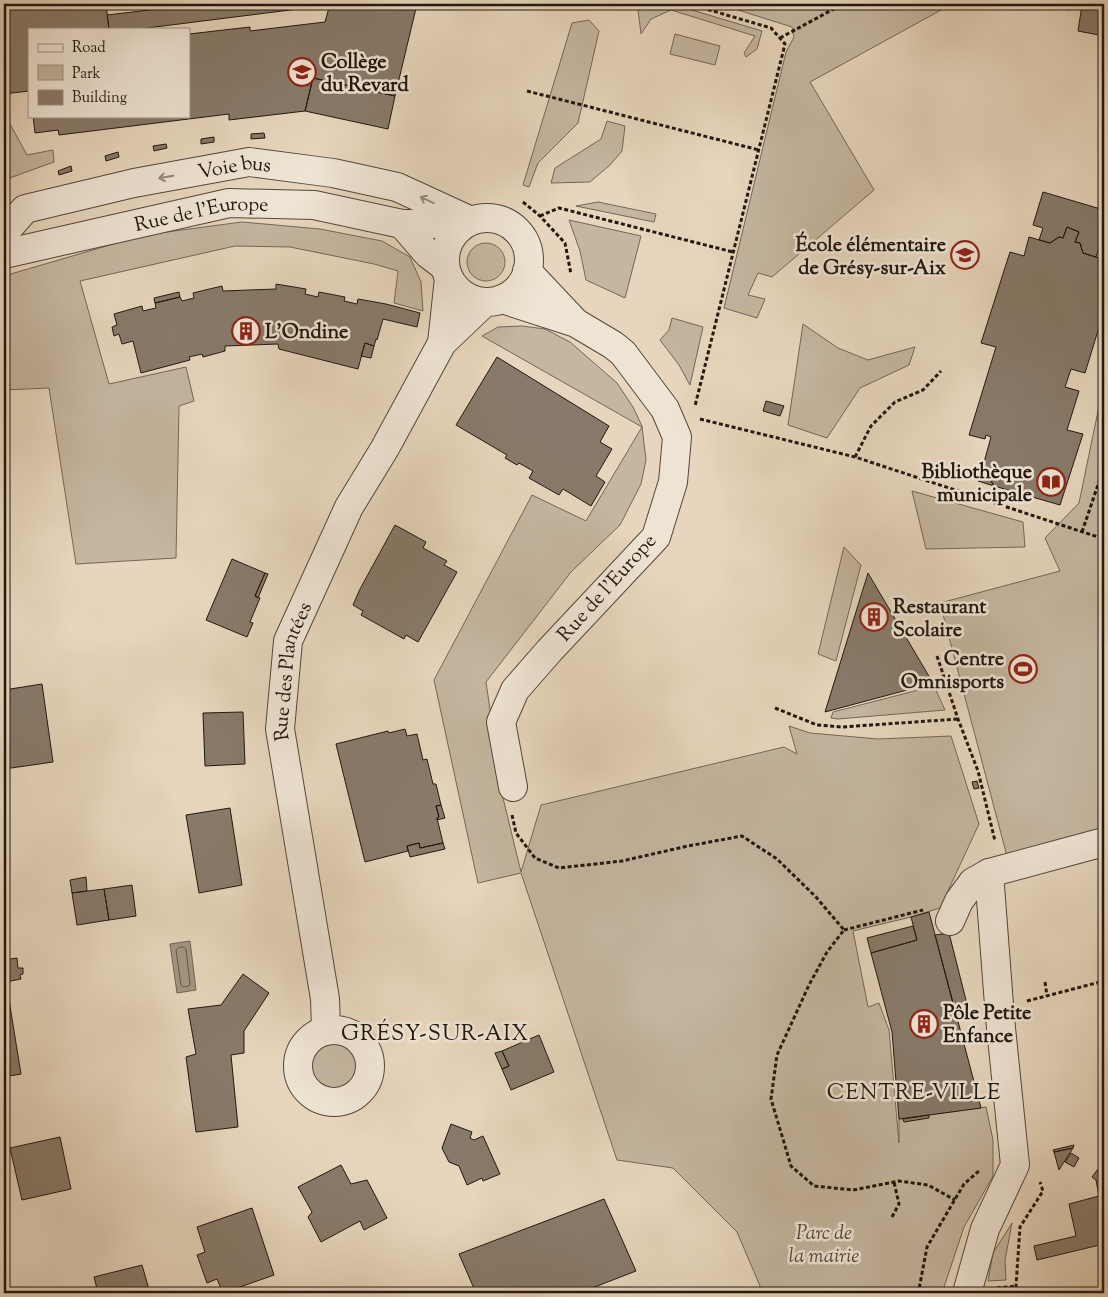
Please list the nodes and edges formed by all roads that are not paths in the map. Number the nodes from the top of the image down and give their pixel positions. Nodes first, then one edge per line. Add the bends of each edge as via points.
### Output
1 (402, 224) junction
2 (466, 224) junction
3 (4, 233) edge
4 (4, 254) edge
5 (527, 271) junction
6 (447, 272) junction
7 (494, 301) junction
8 (576, 323) junction
9 (442, 343) junction
10 (513, 787) road end
11 (1104, 842) edge
12 (989, 873) junction
13 (955, 911) road end
14 (326, 1030) dead end
15 (968, 1293) edge

1 - 2 street, Rue de l'Europe
1 - 4 street, Rue de l'Europe via 314,205 228,203
1 - 6 street
2 -> 3 street, Voie bus via 397,187 333,173 249,162 134,183 25,209
2 - 5 street via 482,218 503,221 512,227 526,246 529,258
2 - 6 street via 448,244 445,255
5 - 7 street via 513,292
5 - 8 street, Rue de l'Europe
6 - 7 street via 455,288 465,295 474,300
6 - 9 street, Rue des Plantées
7 - 8 street, Rue de l'Europe
7 - 9 street, Rue des Plantées
8 - 10 street, Rue de l'Europe via 623,353 665,409 677,438 673,482 656,537 515,690 501,722
9 - 14 street, Rue des Plantées via 386,448 349,507 288,641 280,729 325,999
11 - 12 street
12 - 13 street via 973,882
12 - 15 street via 1015,1165 985,1229

